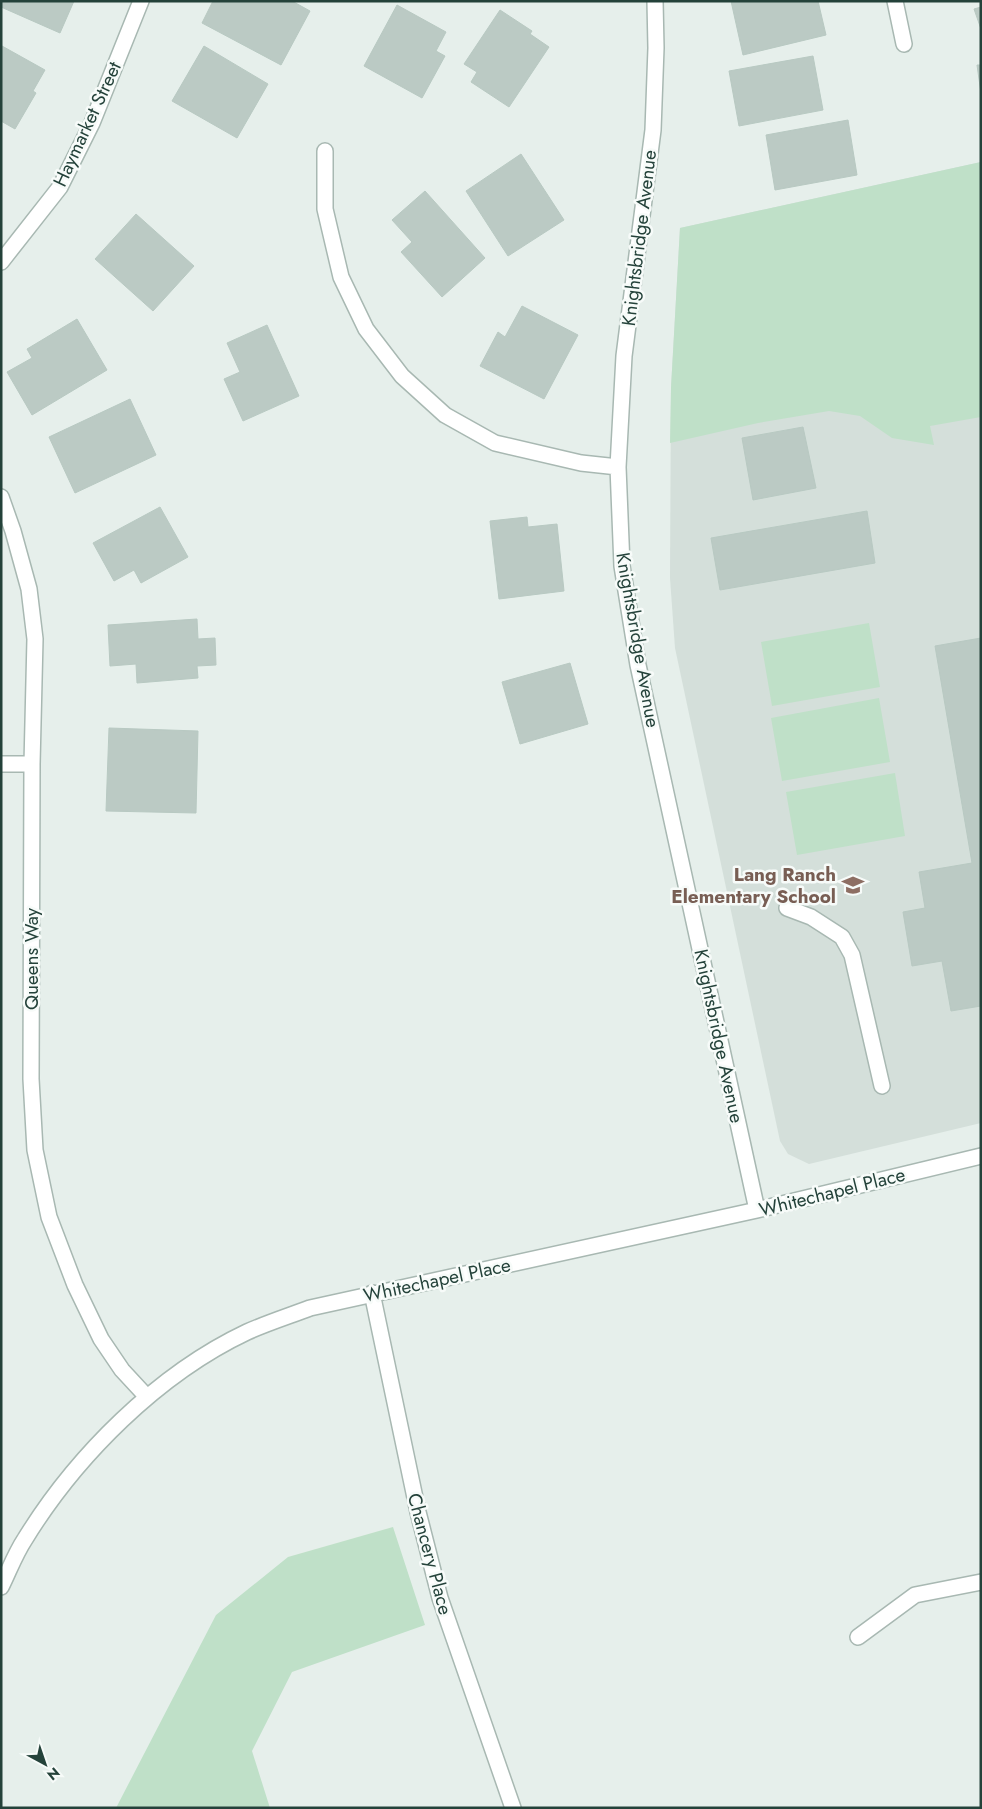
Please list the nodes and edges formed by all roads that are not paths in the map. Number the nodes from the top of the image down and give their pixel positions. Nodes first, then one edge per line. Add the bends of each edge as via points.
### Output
1 (141, 1) edge
2 (655, 1) edge
3 (895, 1) edge
4 (904, 44) dead end
5 (325, 151) dead end
6 (1, 262) edge
7 (618, 467) junction
8 (1, 498) edge
9 (1, 764) edge
10 (32, 764) junction
11 (787, 908) dead end
12 (882, 1086) dead end
13 (981, 1156) edge
14 (758, 1210) junction
15 (372, 1294) junction
16 (148, 1397) junction
17 (981, 1582) edge
18 (1, 1587) edge
19 (858, 1636) dead end
20 (513, 1808) edge

1 - 6 street, Haymarket Street via 92,123 60,187
2 - 7 street, Knightsbridge Avenue via 653,130 624,356
3 - 4 street
5 - 7 street via 325,209 341,277 366,329 402,376 445,415 495,443 581,463
7 - 14 street, Knightsbridge Avenue via 622,566 638,665
8 - 10 street, Queens Way via 29,590 35,640
9 - 10 street
10 - 16 street, Queens Way via 31,1079 35,1150 49,1217 75,1285 101,1339 122,1370
11 - 12 street via 811,917 842,937 852,955
13 - 14 street, Whitechapel Place
14 - 15 street, Whitechapel Place
15 - 16 street, Whitechapel Place via 310,1308 246,1332 195,1362
15 - 20 street, Chancery Place via 418,1512 440,1598
16 - 18 street, Whitechapel Place via 77,1467 24,1540
17 - 19 street via 915,1595

